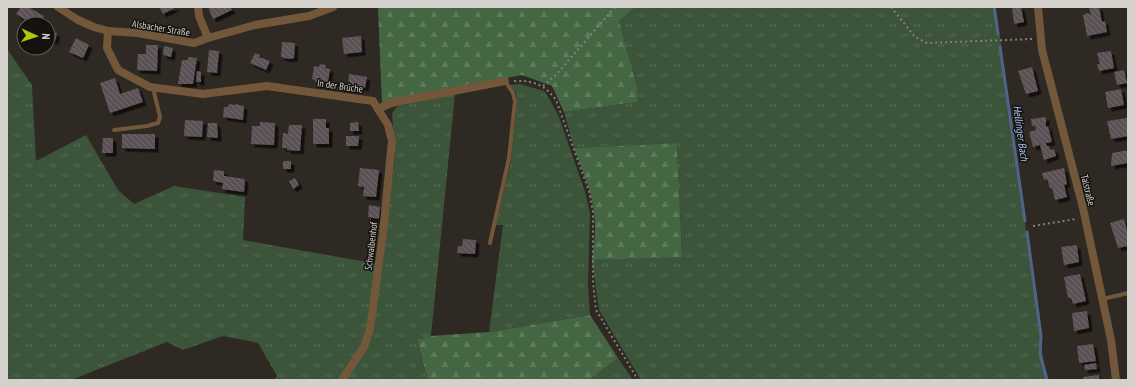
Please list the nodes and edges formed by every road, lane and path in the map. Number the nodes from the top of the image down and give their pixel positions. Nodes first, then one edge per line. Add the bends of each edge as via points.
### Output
1 (58, 7) edge
2 (198, 7) edge
3 (333, 7) edge
4 (615, 7) edge
5 (891, 7) edge
6 (1038, 7) edge
7 (108, 31) junction
8 (208, 38) junction
9 (1040, 39) junction
10 (505, 82) junction
11 (543, 86) junction
12 (152, 88) junction
13 (378, 109) junction
14 (114, 130) dead end
15 (1085, 218) junction
16 (1033, 226) dead end
17 (490, 243) dead end
18 (1128, 293) edge
19 (1102, 299) junction
20 (342, 380) edge
21 (638, 380) edge
22 (1116, 380) edge

1 - 7 street, Alsbacher Straße via 78,20
2 - 8 street
3 - 8 street, Alsbacher Straße via 309,16
4 - 11 path via 555,76
5 - 9 path via 915,37 927,43
6 - 9 street, Talstraße
7 - 8 street, Alsbacher Straße via 138,32 194,43
7 - 12 street, In der Brüche via 107,48 118,70
9 - 15 street, Talstraße
10 - 11 path via 523,81
10 - 13 street via 391,103
10 - 17 lane via 515,101 509,158
11 - 21 path via 556,100 589,191 593,212 593,282 596,310
12 - 13 street, In der Brüche via 203,94 267,86 373,101
12 - 14 lane via 160,117 158,123
13 - 20 street, Schwalbenhof via 388,124 392,141 378,270 370,329 364,347
15 - 16 path
15 - 19 street, Talstraße
18 - 19 lane
19 - 22 street, Talstraße

